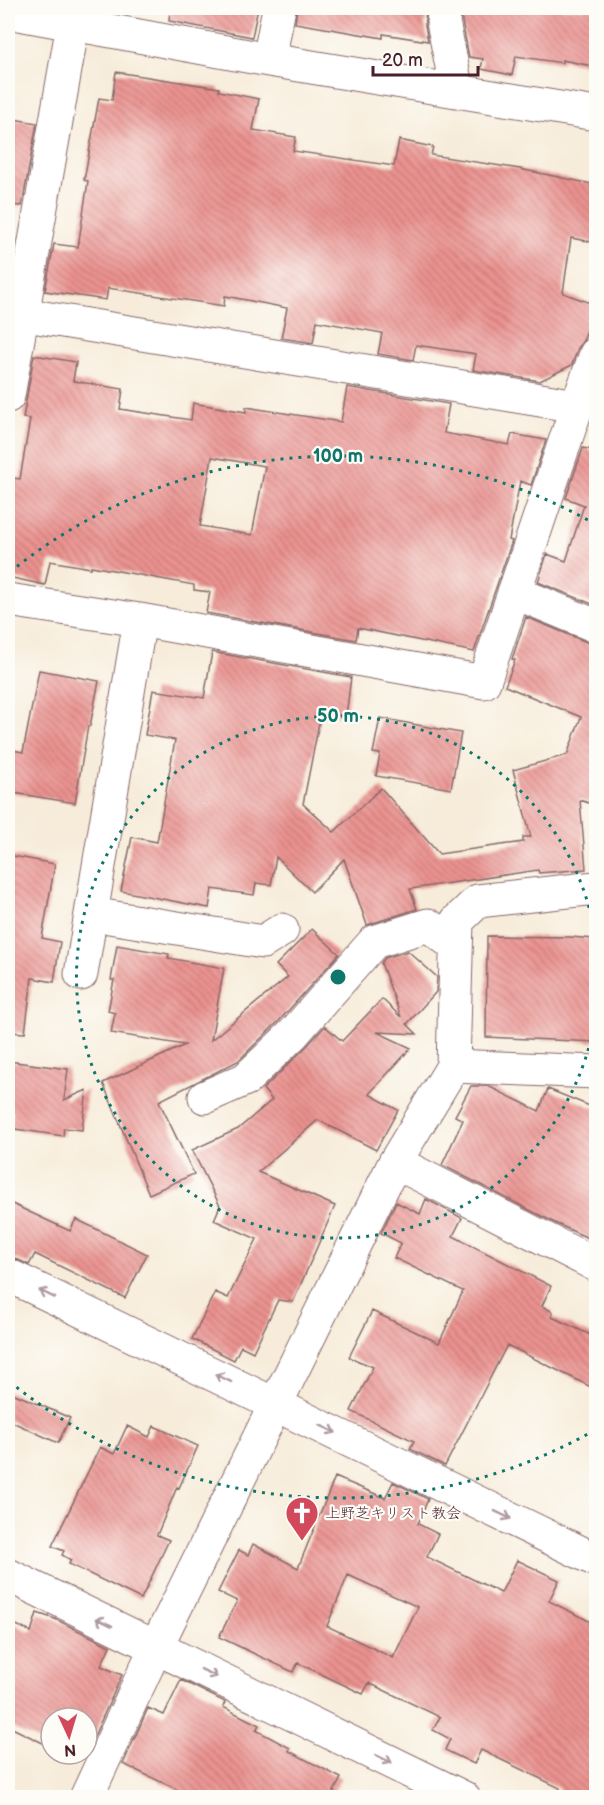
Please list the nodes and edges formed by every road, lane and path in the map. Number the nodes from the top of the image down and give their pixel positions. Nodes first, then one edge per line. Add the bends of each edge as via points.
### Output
1 (279, 8) edge
2 (446, 8) edge
3 (8, 12) edge
4 (73, 24) junction
5 (269, 60) junction
6 (457, 91) junction
7 (597, 114) edge
8 (14, 313) edge
9 (597, 354) edge
10 (8, 396) edge
11 (577, 406) junction
12 (514, 592) junction
13 (8, 600) edge
14 (140, 620) junction
15 (597, 626) edge
16 (597, 888) edge
17 (91, 914) junction
18 (282, 930) dead end
19 (456, 946) junction
20 (81, 974) dead end
21 (453, 1066) junction
22 (597, 1072) edge
23 (206, 1097) dead end
24 (395, 1162) junction
25 (597, 1264) edge
26 (8, 1275) edge
27 (275, 1404) junction
28 (597, 1560) edge
29 (8, 1575) edge
30 (156, 1647) junction
31 (86, 1797) edge
32 (464, 1797) edge

1 - 5 street
2 - 6 street via 443,22
3 - 4 street
4 - 5 street
4 - 8 street
5 - 6 street
6 - 7 street
8 - 10 street
8 - 11 street
9 - 11 street
11 - 12 street
12 - 14 street via 484,682
12 - 15 street
13 - 14 street
14 - 17 street
16 - 19 street via 478,901 457,921
17 - 18 street via 263,942
17 - 20 street
19 - 21 street
19 - 23 street via 428,925 374,942 293,1034 246,1079
21 - 22 street
21 - 24 street
24 - 25 street
24 - 27 street
27 -> 26 street
27 -> 28 street
27 - 30 street
30 -> 29 street
30 - 31 street
30 -> 32 street

